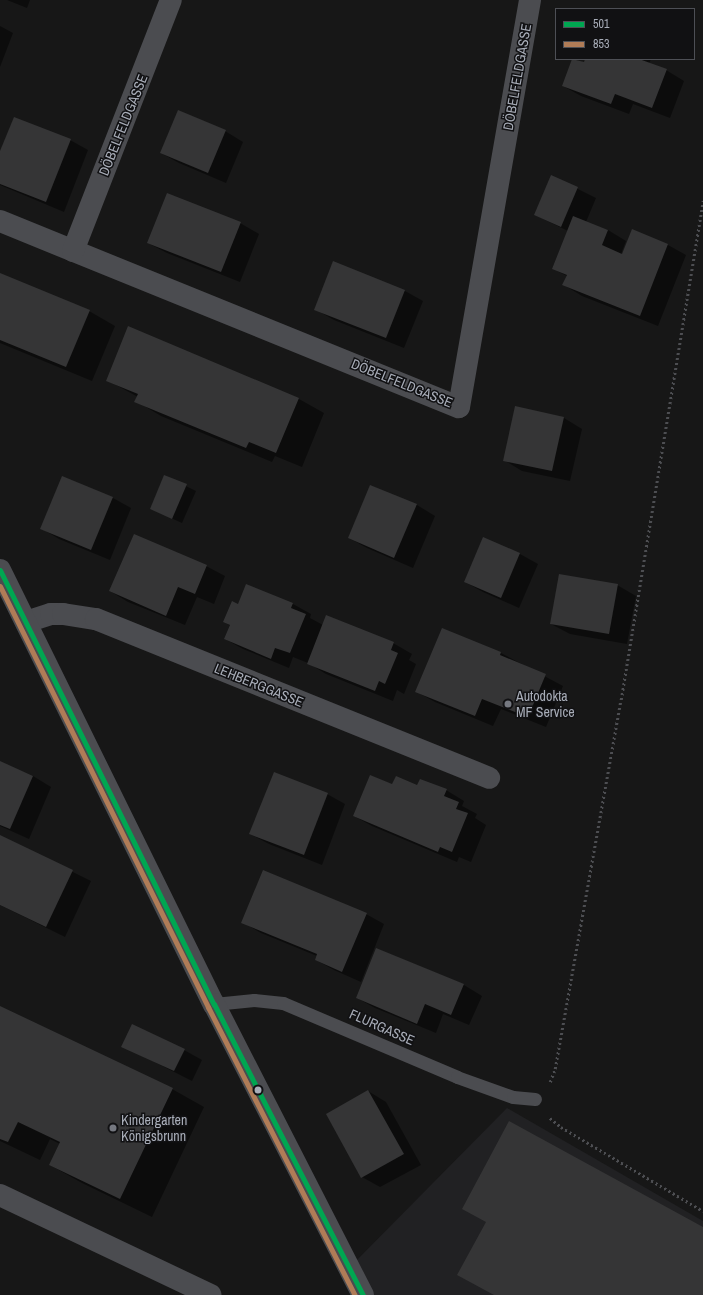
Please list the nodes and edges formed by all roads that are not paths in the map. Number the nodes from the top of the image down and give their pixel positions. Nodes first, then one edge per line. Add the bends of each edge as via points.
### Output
1 (172, 0) edge
2 (530, 0) edge
3 (0, 221) edge
4 (73, 250) junction
5 (0, 570) edge
6 (26, 622) junction
7 (489, 778) dead end
8 (214, 1004) junction
9 (536, 1099) road end
10 (0, 1195) edge
11 (211, 1295) edge
12 (363, 1295) edge

1 - 4 street, DÖBELFELDGASSE
2 - 4 street, DÖBELFELDGASSE via 459,406
3 - 4 street, DÖBELFELDGASSE
5 - 6 street
6 - 7 street, LEHBERGGASSE via 51,614 96,619
6 - 8 street
8 - 9 lane, FLURGASSE via 254,1000 283,1003 457,1077 513,1097
8 - 12 street
10 - 11 street

